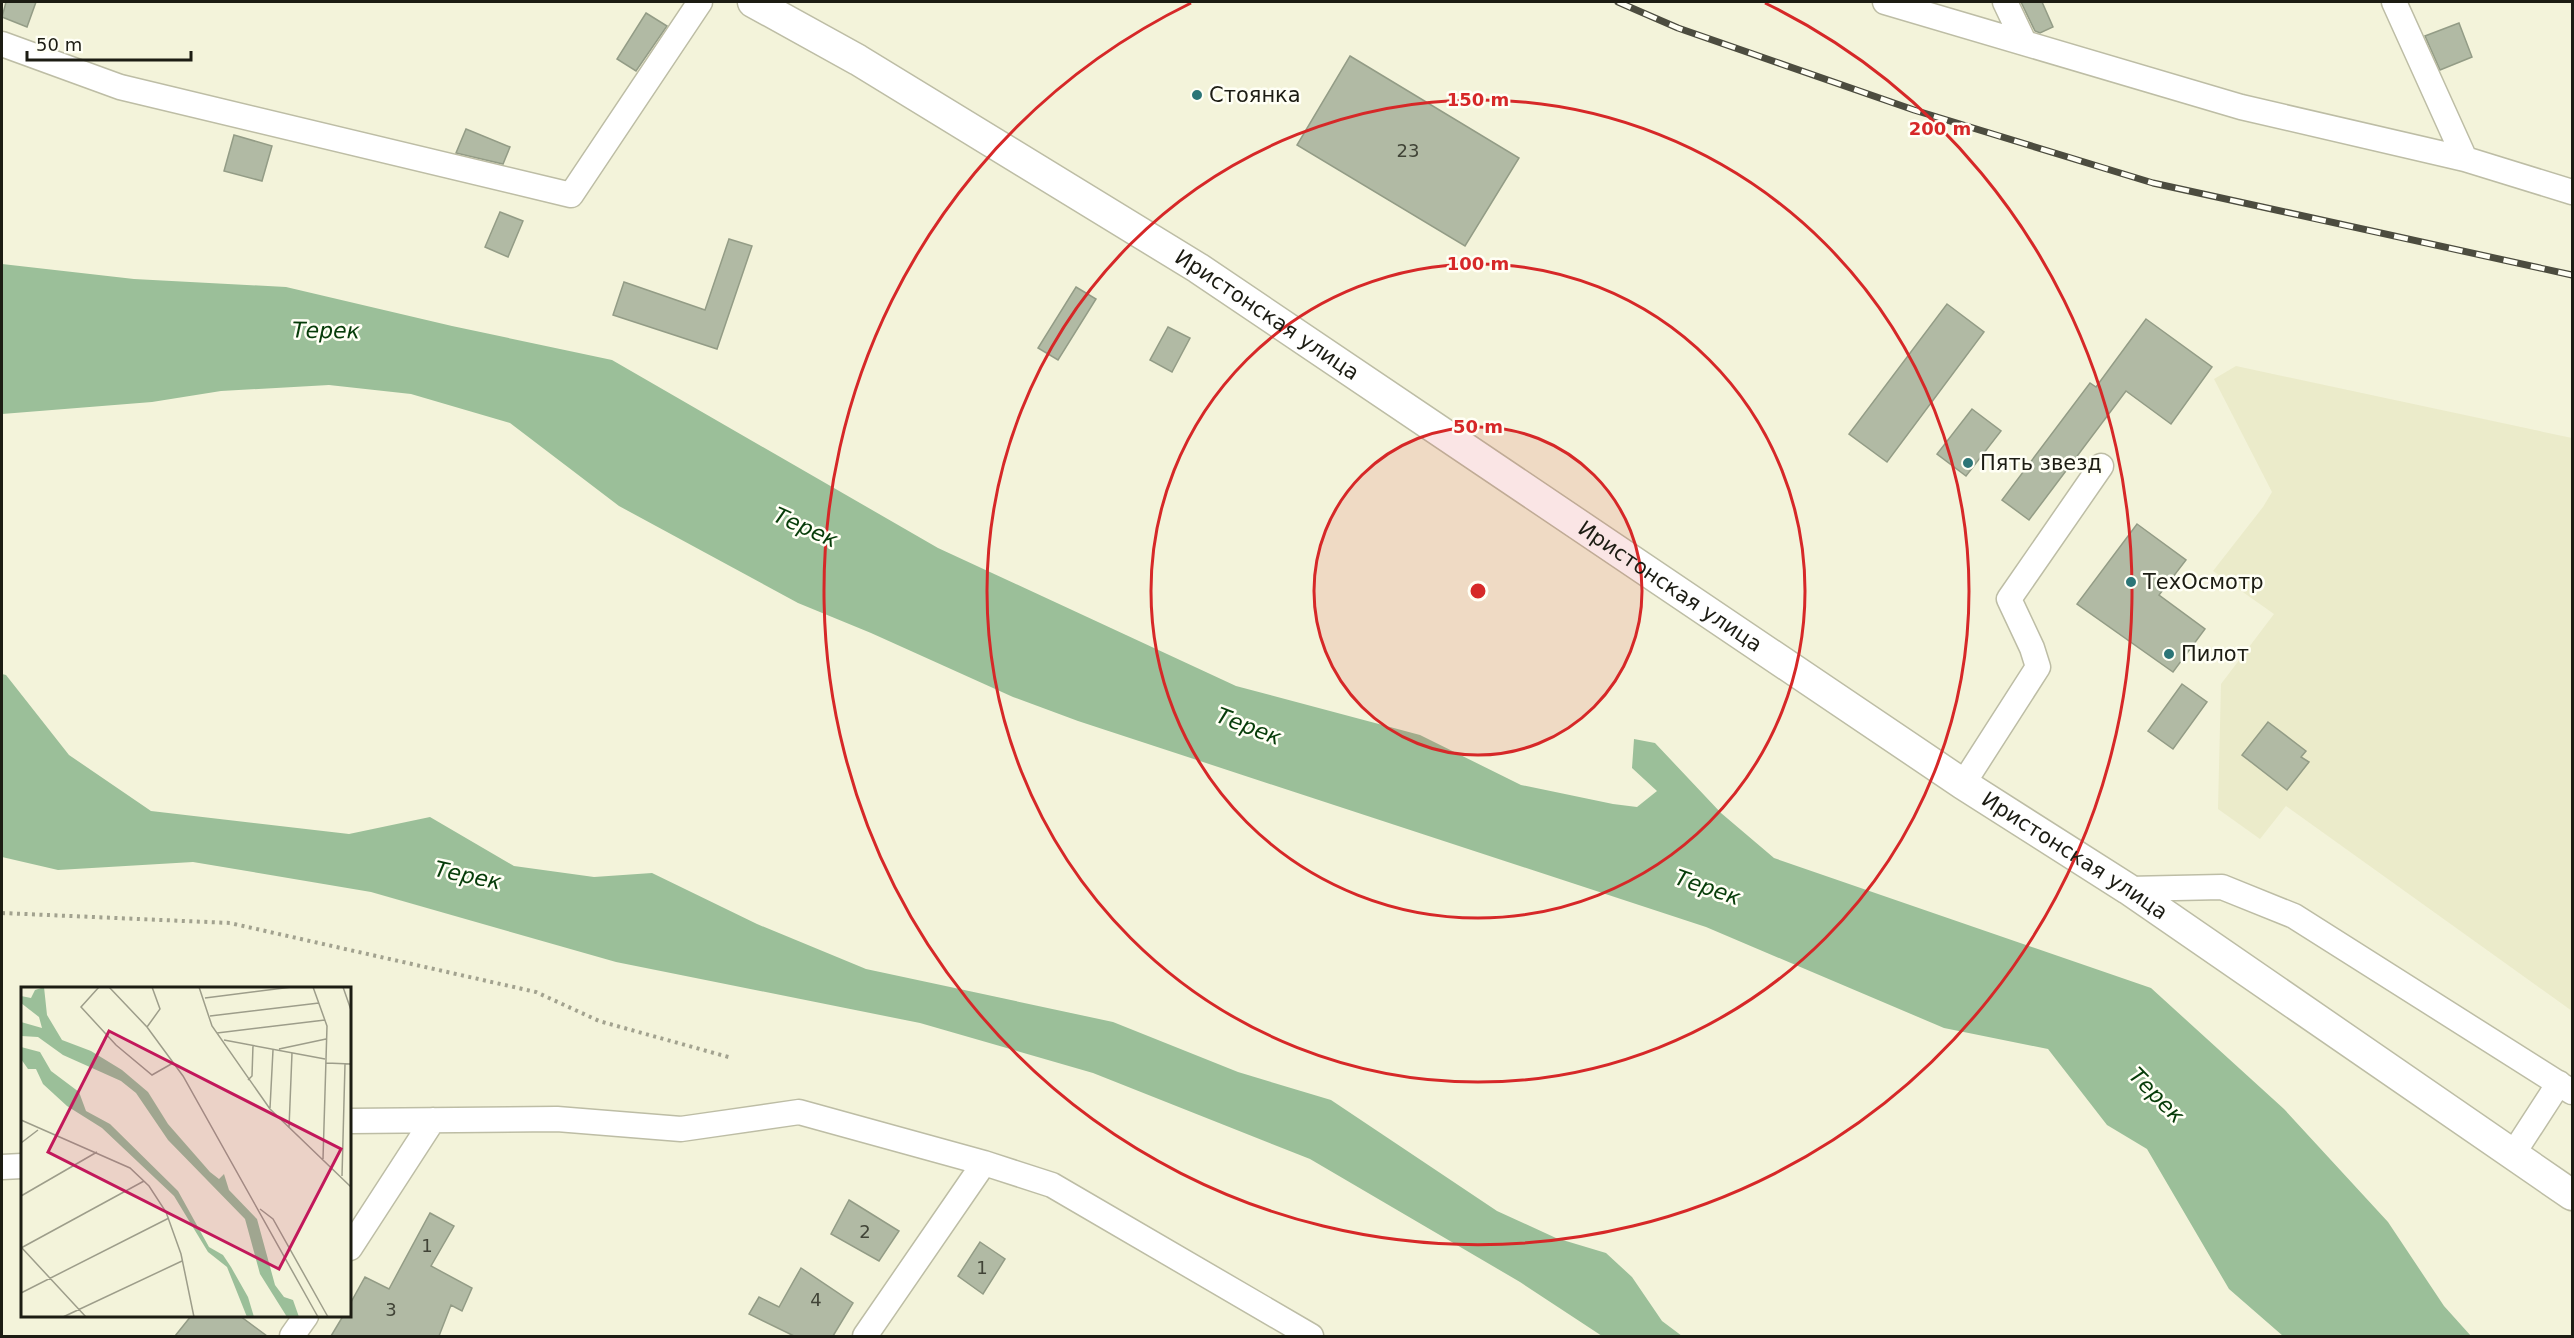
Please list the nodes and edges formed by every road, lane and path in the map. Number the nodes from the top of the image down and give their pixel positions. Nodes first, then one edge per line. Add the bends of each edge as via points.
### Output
1 (700, 2) edge
2 (753, 2) edge
3 (1886, 2) edge
4 (2005, 2) edge
5 (2394, 2) edge
6 (2024, 42) junction
7 (2, 44) edge
8 (2465, 159) junction
9 (2572, 192) edge
10 (2101, 466) dead end
11 (1963, 784) junction
12 (2128, 889) junction
13 (2, 913) edge
14 (732, 1058) dead end
15 (2566, 1087) edge
16 (433, 1120) junction
17 (351, 1121) edge
18 (2513, 1154) junction
19 (984, 1163) junction
20 (2, 1167) edge
21 (21, 1167) edge
22 (2572, 1195) edge
23 (351, 1246) edge
24 (305, 1317) edge
25 (292, 1336) edge
26 (865, 1336) edge
27 (1311, 1336) edge

1 - 7 street via 571,195 120,87
2 - 11 main road, Иристонская улица via 858,60 1198,268
3 - 6 street
4 - 6 street
5 - 8 street
6 - 8 street via 2241,107
8 - 9 street
10 - 11 street via 2009,599 2038,667
11 - 12 main road, Иристонская улица
12 - 15 street via 2222,887 2294,916
12 - 18 main road, Иристонская улица
13 - 14 path via 230,923 536,992 599,1021
15 - 18 street
16 - 17 street
16 - 19 street via 557,1119 681,1129 799,1112
16 - 23 street
18 - 22 main road, Иристонская улица
19 - 26 street
19 - 27 street via 1052,1185
20 - 21 street
24 - 25 street

